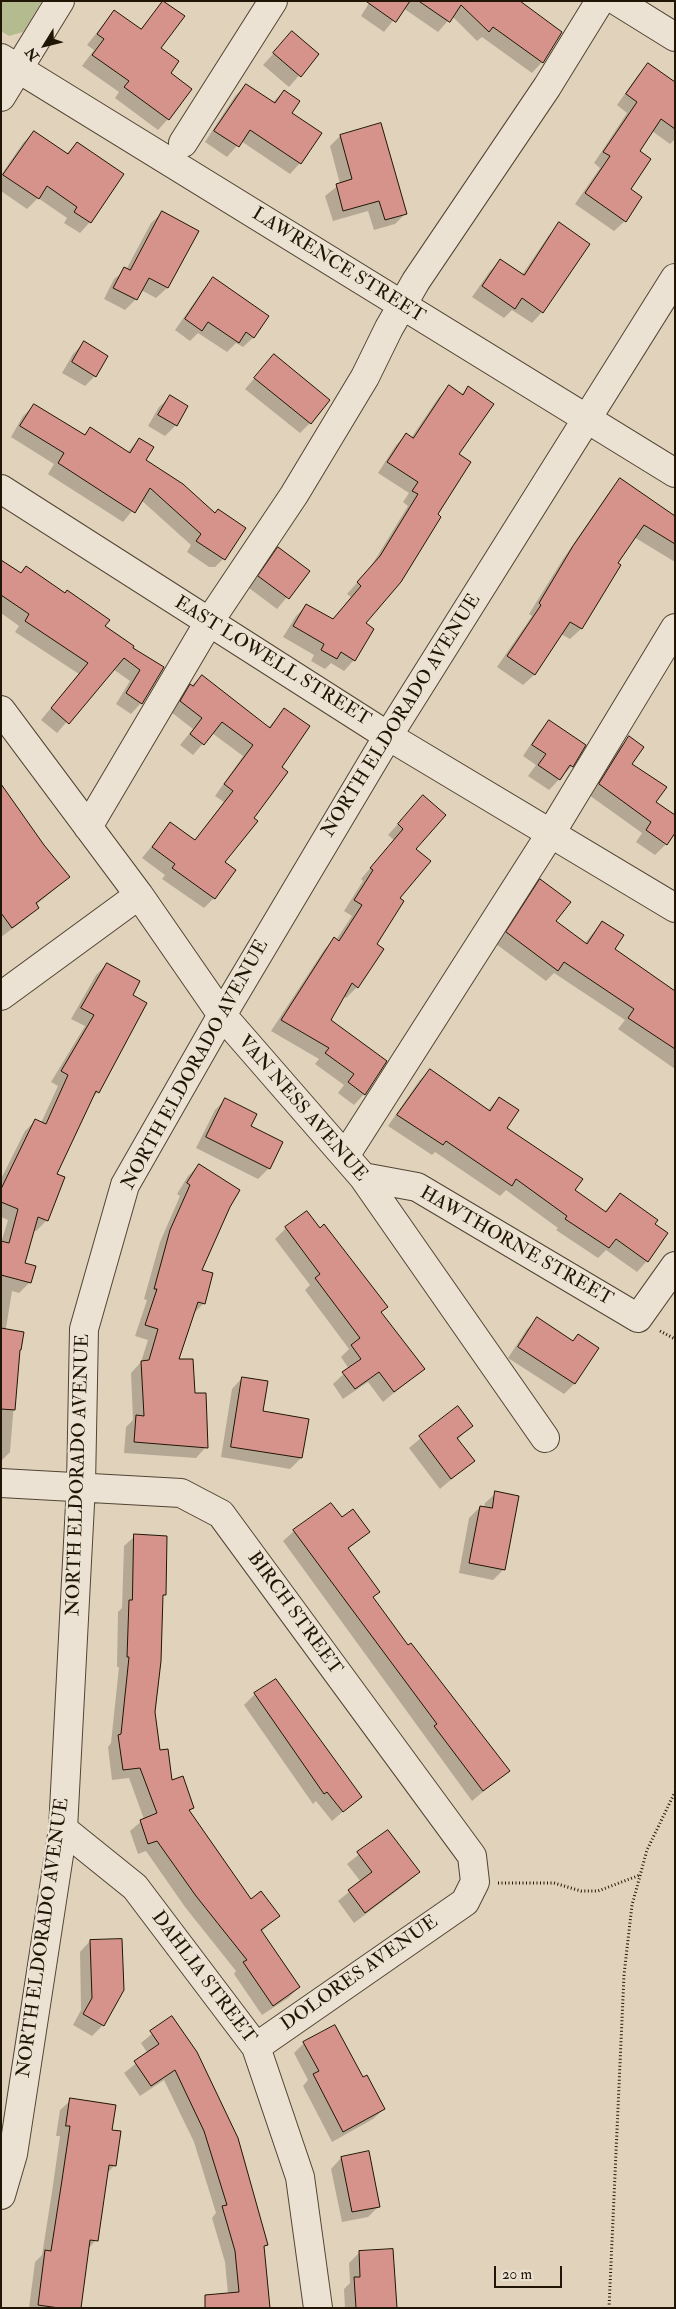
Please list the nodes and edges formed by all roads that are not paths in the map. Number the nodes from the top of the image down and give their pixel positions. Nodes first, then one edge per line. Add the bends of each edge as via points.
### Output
1 (60, 1) edge
2 (273, 1) edge
3 (600, 1) edge
4 (617, 1) edge
5 (675, 37) edge
6 (10, 64) edge
7 (1, 97) edge
8 (183, 143) dead end
9 (675, 278) edge
10 (402, 305) junction
11 (588, 419) junction
12 (675, 473) edge
13 (1, 489) edge
14 (209, 622) junction
15 (675, 628) edge
16 (1, 710) edge
17 (388, 736) junction
18 (88, 827) junction
19 (551, 833) junction
20 (139, 895) junction
21 (675, 908) edge
22 (1, 996) edge
23 (222, 1015) junction
24 (345, 1156) junction
25 (363, 1177) junction
26 (675, 1266) edge
27 (545, 1438) dead end
28 (1, 1482) edge
29 (81, 1486) junction
30 (63, 1829) junction
31 (470, 1892) joint
32 (256, 2047) junction
33 (1, 2195) edge
34 (318, 2308) edge

1 - 6 street
2 - 8 street
3 - 10 street via 547,87
4 - 5 street
6 - 7 street
6 - 10 street, LAWRENCE STREET
9 - 11 street, NORTH ELDORADO AVENUE
10 - 11 street, LAWRENCE STREET
10 - 14 street via 365,378 294,495
11 - 12 street, LAWRENCE STREET
11 - 17 street, NORTH ELDORADO AVENUE
13 - 14 street, EAST LOWELL STREET
14 - 17 street, EAST LOWELL STREET
14 - 18 street
15 - 19 street
16 - 18 street, VAN NESS AVENUE
17 - 19 street, EAST LOWELL STREET
17 - 23 street, NORTH ELDORADO AVENUE
18 - 20 street, VAN NESS AVENUE
19 - 21 street, EAST LOWELL STREET
19 - 24 street
20 - 22 street
20 - 23 street, VAN NESS AVENUE
23 - 24 street, VAN NESS AVENUE
23 - 29 street, NORTH ELDORADO AVENUE via 126,1184 84,1329
24 - 25 street, VAN NESS AVENUE
25 - 26 street, HAWTHORNE STREET via 417,1187 638,1318
25 - 27 street, VAN NESS AVENUE
28 - 29 street, BIRCH STREET
29 - 30 street, NORTH ELDORADO AVENUE
29 - 31 street, BIRCH STREET via 181,1493 221,1514 472,1856
30 - 32 street, DAHLIA STREET via 135,1887
30 - 33 street, NORTH ELDORADO AVENUE via 13,2154
31 - 32 street, DOLORES AVENUE
32 - 34 street, DAHLIA STREET via 300,2177

